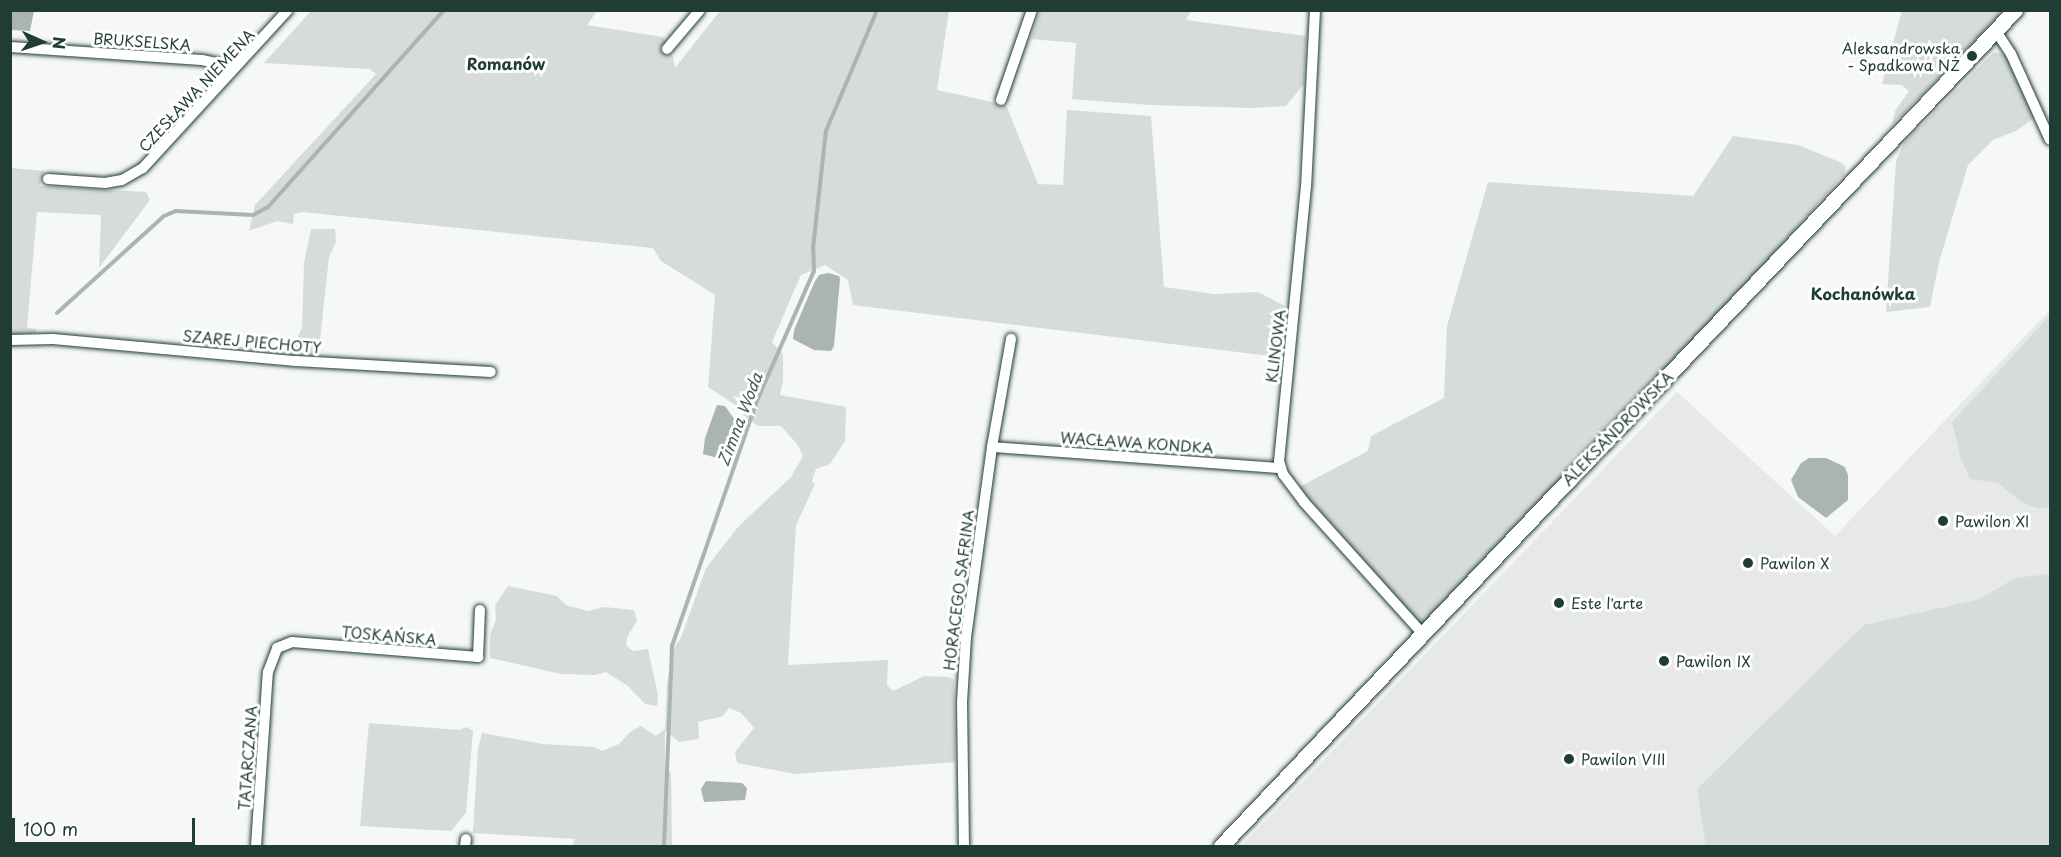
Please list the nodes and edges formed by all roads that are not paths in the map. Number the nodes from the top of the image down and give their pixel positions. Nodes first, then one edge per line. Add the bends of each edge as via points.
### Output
1 (288, 10) edge
2 (700, 10) edge
3 (1032, 10) edge
4 (1315, 10) edge
5 (2016, 10) edge
6 (1996, 31) junction
7 (10, 47) edge
8 (667, 49) dead end
9 (234, 67) junction
10 (1001, 100) dead end
11 (2050, 140) edge
12 (48, 179) dead end
13 (1011, 339) dead end
14 (10, 340) edge
15 (490, 372) dead end
16 (992, 447) junction
17 (1280, 468) junction
18 (480, 610) dead end
19 (1422, 633) junction
20 (268, 672) joint
21 (256, 846) edge
22 (964, 846) edge
23 (1221, 846) edge

1 - 9 street, CZESŁAWA NIEMENA
2 - 8 street
3 - 10 street
4 - 17 street, KLINOWA via 1306,186 1279,442
5 - 6 main road, ALEKSANDROWSKA
6 - 11 street via 2011,54
6 - 19 main road, ALEKSANDROWSKA
7 - 9 street, BRUKSELSKA via 202,60
9 - 12 street, CZESŁAWA NIEMENA via 143,168 122,180 105,183
13 - 16 street, HORACEGO SAFRINA
14 - 15 street, SZAREJ PIECHOTY via 53,339 296,361
16 - 17 street, WACŁAWA KONDKA
16 - 22 street, HORACEGO SAFRINA via 963,669
17 - 19 street via 1304,502
18 - 20 street, TOSKAŃSKA via 478,657 292,642 277,648
19 - 23 main road, ALEKSANDROWSKA
20 - 21 street, TATARCZANA

